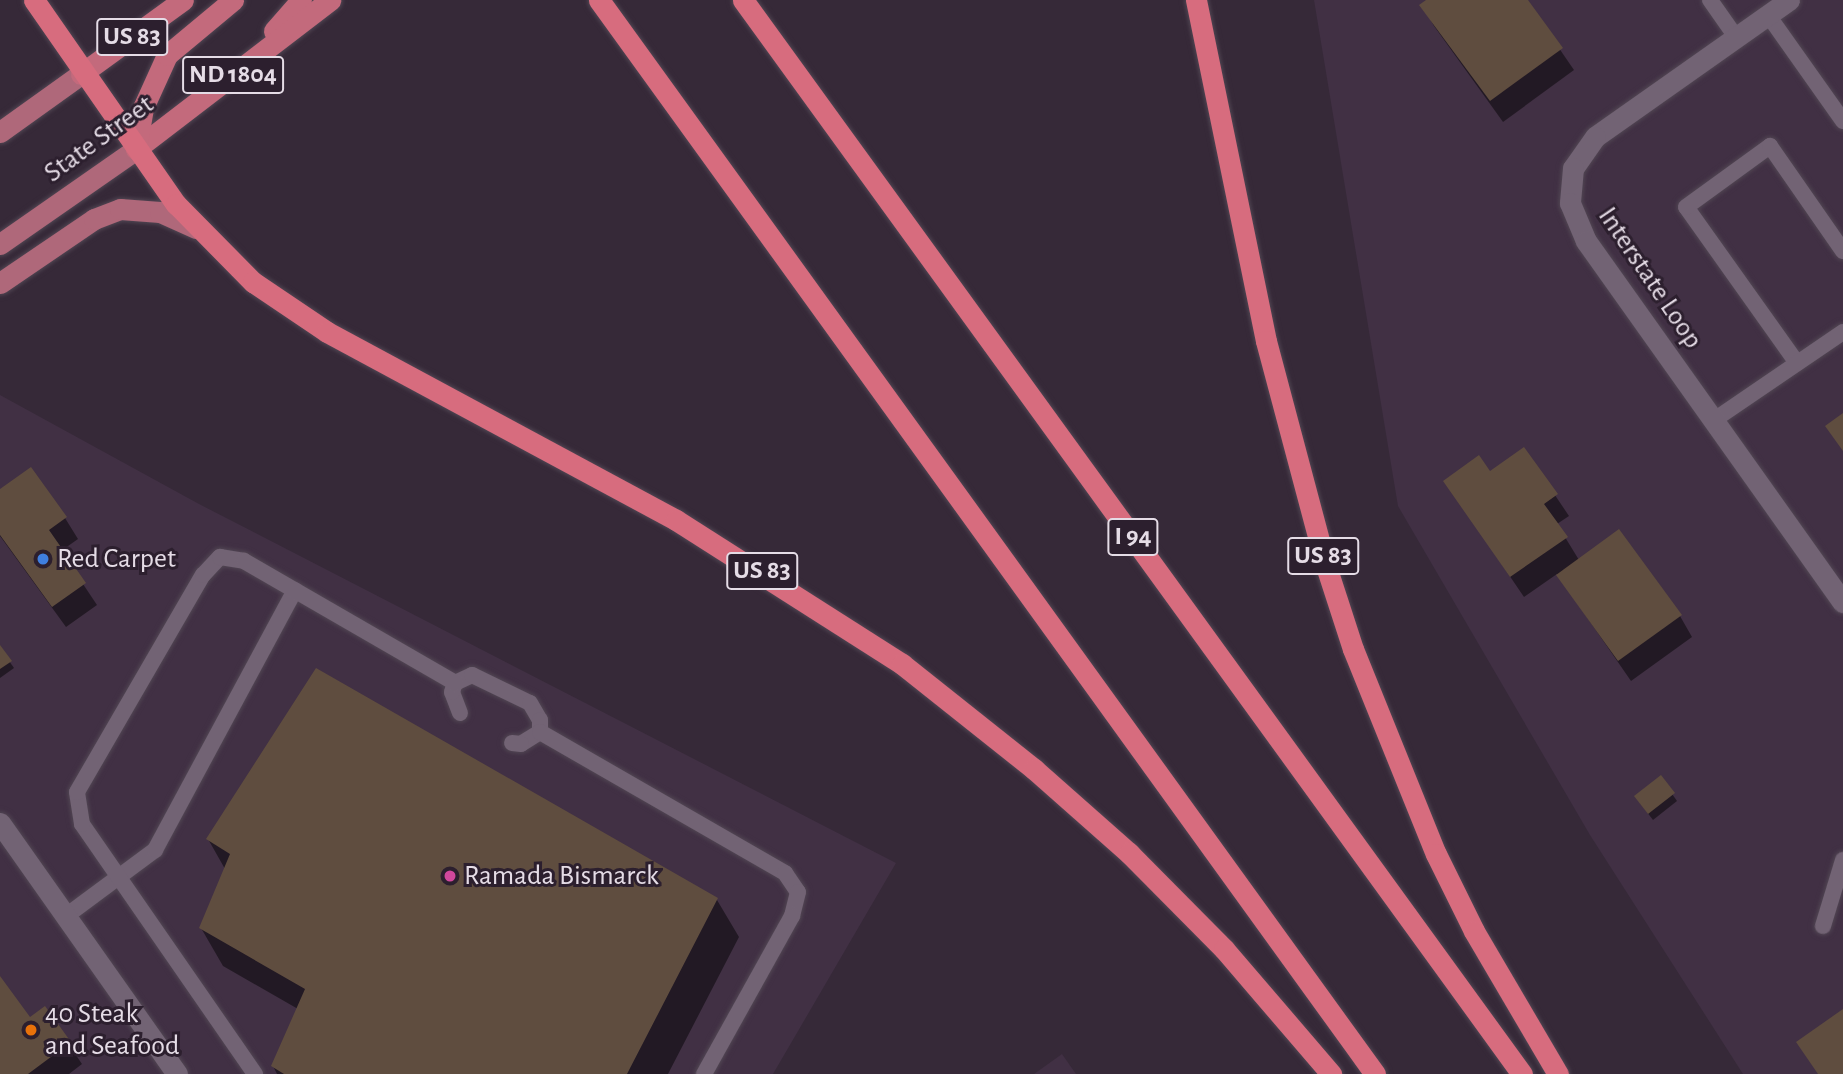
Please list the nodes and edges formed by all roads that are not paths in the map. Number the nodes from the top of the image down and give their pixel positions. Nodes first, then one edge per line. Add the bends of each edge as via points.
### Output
1 (34, 0) edge
2 (183, 0) edge
3 (233, 0) edge
4 (301, 0) edge
5 (330, 0) edge
6 (598, 0) edge
7 (743, 0) edge
8 (1196, 0) edge
9 (1710, 0) edge
10 (1789, 0) edge
11 (1768, 15) junction
12 (1736, 37) junction
13 (246, 65) junction
14 (81, 74) junction
15 (1843, 121) edge
16 (0, 132) edge
17 (136, 149) junction
18 (196, 228) junction
19 (0, 244) edge
20 (1843, 251) edge
21 (0, 283) edge
22 (1843, 332) edge
23 (1797, 363) junction
24 (1714, 420) junction
25 (295, 590) junction
26 (1843, 602) edge
27 (455, 683) junction
28 (460, 713) dead end
29 (540, 732) junction
30 (512, 743) dead end
31 (0, 823) edge
32 (1843, 860) edge
33 (120, 879) junction
34 (66, 916) junction
35 (1823, 926) dead end
36 (177, 1074) edge
37 (255, 1074) edge
38 (704, 1074) edge
39 (1331, 1074) edge
40 (1375, 1074) edge
41 (1522, 1074) edge
42 (1558, 1074) edge

1 - 14 highway
2 - 14 highway, US 83
3 - 17 highway via 167,55 143,108
4 - 13 highway
5 - 13 highway, State Street / ND 1804
6 - 40 highway
7 - 41 highway, I 94
8 - 42 highway, US 83 via 1266,341 1353,649 1436,854 1500,978
9 - 12 lane
10 - 11 street, Interstate Loop
11 - 12 street, Interstate Loop
11 - 15 lane
12 - 24 street, Interstate Loop via 1595,137 1582,151 1569,186 1570,204 1586,241
13 - 17 highway, State Street / ND 1804
14 - 16 main road
14 - 17 highway, US 83
17 - 18 highway, US 83
17 - 19 main road, State Street / ND 1804
18 - 21 main road via 160,212 120,209 94,219
18 - 39 highway, US 83 via 253,282 316,325 677,520 814,604 936,689 1129,853 1233,959
20 - 23 lane via 1770,146 1686,207
22 - 23 lane
23 - 24 lane
24 - 26 street, Interstate Loop
25 - 27 lane
25 - 33 lane via 155,850
25 - 33 lane via 232,557 220,557 202,575 77,792 82,824
27 - 28 lane via 453,703
27 - 29 lane via 482,676 530,703 540,720
29 - 30 lane via 521,744
29 - 38 lane via 785,873 798,892 798,905
31 - 34 street
32 - 35 lane
33 - 34 lane
33 - 37 lane
34 - 36 street

